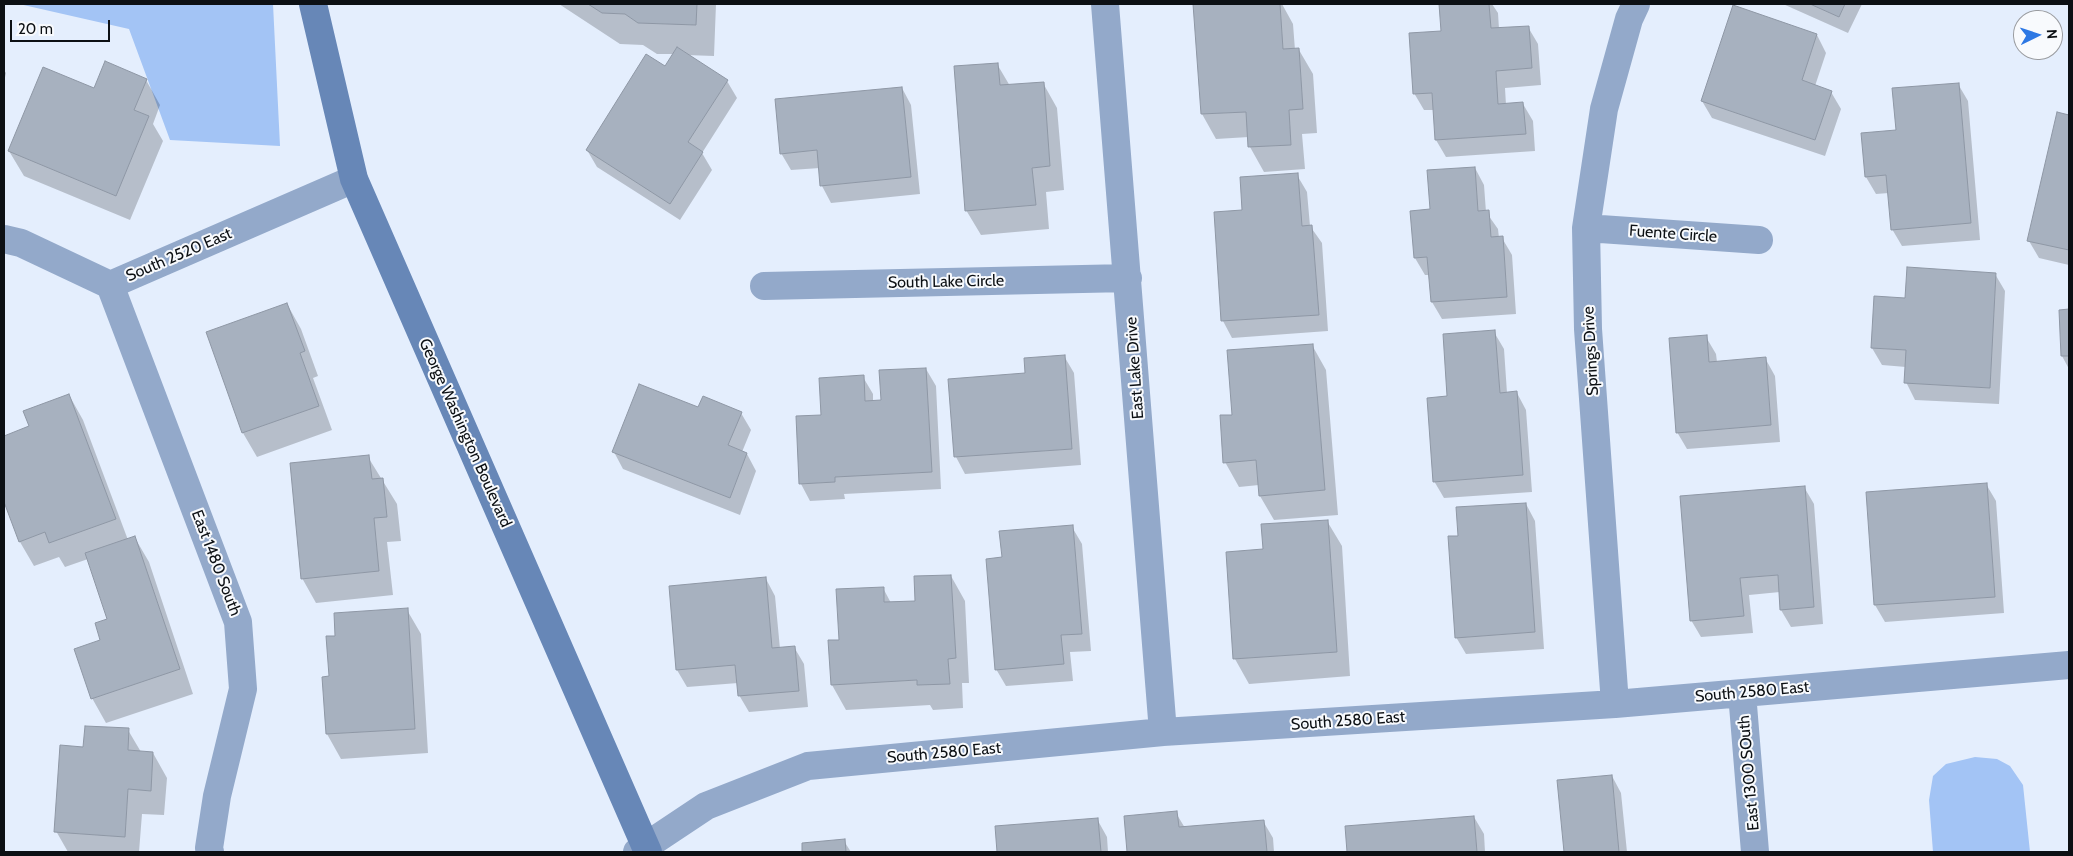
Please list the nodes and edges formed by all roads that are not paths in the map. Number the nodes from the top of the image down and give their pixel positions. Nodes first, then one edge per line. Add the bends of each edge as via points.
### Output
1 (313, 4) edge
2 (1105, 4) edge
3 (1636, 4) edge
4 (354, 179) junction
5 (1586, 228) junction
6 (4, 239) edge
7 (1759, 240) dead end
8 (1128, 278) junction
9 (110, 285) junction
10 (764, 286) dead end
11 (2069, 665) edge
12 (1742, 693) junction
13 (1615, 704) junction
14 (1163, 732) junction
15 (644, 850) edge
16 (210, 852) edge
17 (1756, 852) edge

1 - 4 main road, George Washington Boulevard
2 - 8 street, East Lake Drive
3 - 5 street, Springs Drive via 1604,109
4 - 9 street, South 2520 East
4 - 15 main road, George Washington Boulevard
5 - 7 street, Fuente Circle
5 - 13 street, Springs Drive via 1588,329
6 - 9 street, South 2520 East via 21,243
8 - 10 street, South Lake Circle
8 - 14 street, East Lake Drive
9 - 16 street, East 1480 South via 238,622 243,689 217,796
11 - 12 street, South 2580 East
12 - 13 street, South 2580 East
12 - 17 street, East 1300 SOuth
13 - 14 street, South 2580 East
14 - 15 street, South 2580 East via 808,766 706,806

